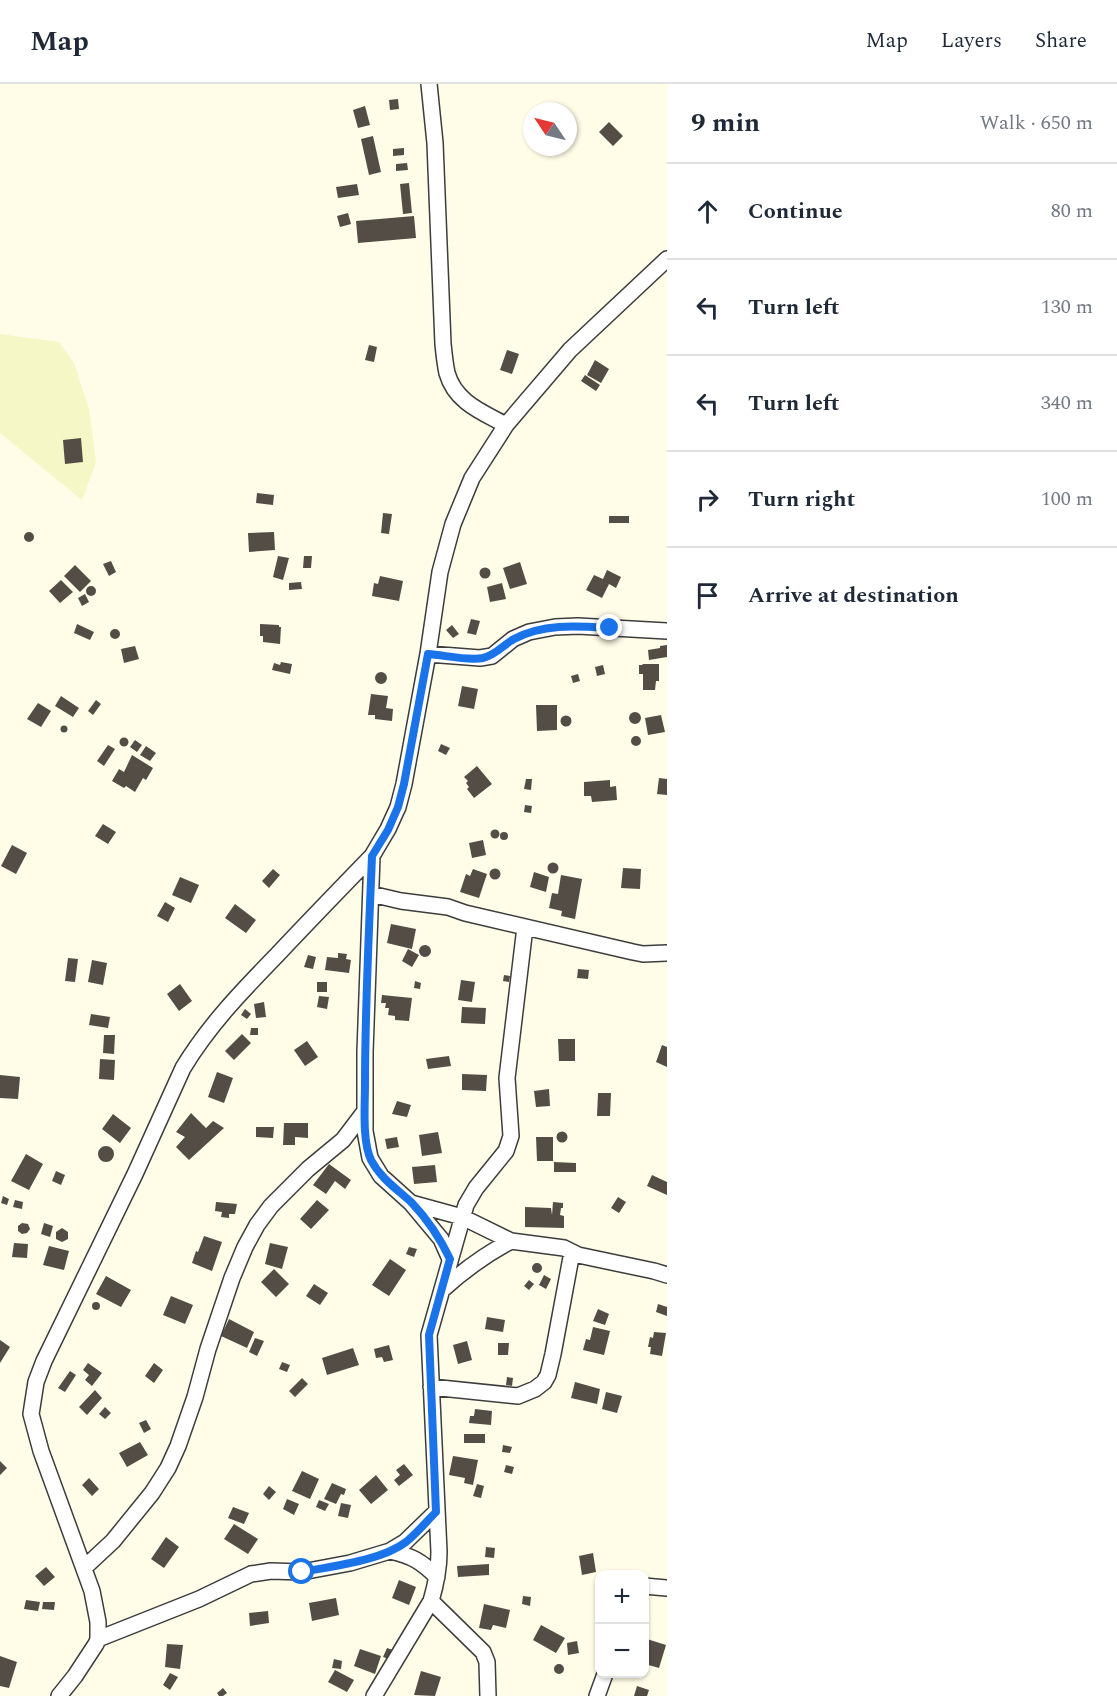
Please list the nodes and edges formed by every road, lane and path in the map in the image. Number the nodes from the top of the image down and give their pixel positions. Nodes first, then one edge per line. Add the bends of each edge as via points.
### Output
1 (429, 84) edge
2 (667, 259) edge
3 (506, 425) junction
4 (667, 631) edge
5 (428, 654) junction
6 (372, 856) junction
7 (371, 894) junction
8 (525, 927) junction
9 (667, 953) edge
10 (365, 1111) junction
11 (411, 1203) junction
12 (462, 1217) junction
13 (511, 1241) junction
14 (572, 1252) junction
15 (450, 1259) junction
16 (667, 1275) edge
17 (442, 1290) junction
18 (431, 1387) junction
19 (436, 1512) junction
20 (390, 1551) junction
21 (84, 1568) junction
22 (437, 1577) junction
23 (649, 1586) edge
24 (667, 1588) edge
25 (431, 1600) junction
26 (98, 1639) junction
27 (604, 1678) edge
28 (58, 1696) edge
29 (374, 1696) edge
30 (488, 1696) edge
31 (597, 1696) edge

1 - 3 street via 447,373 464,402
2 - 3 street via 570,350
3 - 5 street via 472,478 453,524 440,572
4 - 5 street via 555,627 513,639 492,656
5 - 6 street via 398,807
6 - 7 street
6 - 21 street via 240,992 193,1052 40,1372 31,1414
7 - 8 street via 448,907
7 - 10 street
8 - 9 street via 640,953
8 - 12 street via 507,1078 512,1136 506,1151 476,1188
10 - 11 street via 370,1158 381,1176
10 - 21 street via 343,1140 308,1169 257,1225 232,1278 168,1468 113,1541
11 - 12 street
11 - 15 street via 441,1239
12 - 13 street
12 - 15 street
13 - 14 street via 554,1245
13 - 17 street via 493,1250
14 - 16 street
14 - 18 street via 544,1383 518,1396
15 - 17 street
17 - 18 street via 429,1335
18 - 19 street
19 - 20 street
19 - 22 street
20 - 22 street via 415,1558
20 - 26 street via 302,1572 251,1574
21 - 26 street via 96,1605
22 - 25 street
23 - 24 street
25 - 29 street
25 - 30 street via 483,1652
26 - 28 street
27 - 31 street

